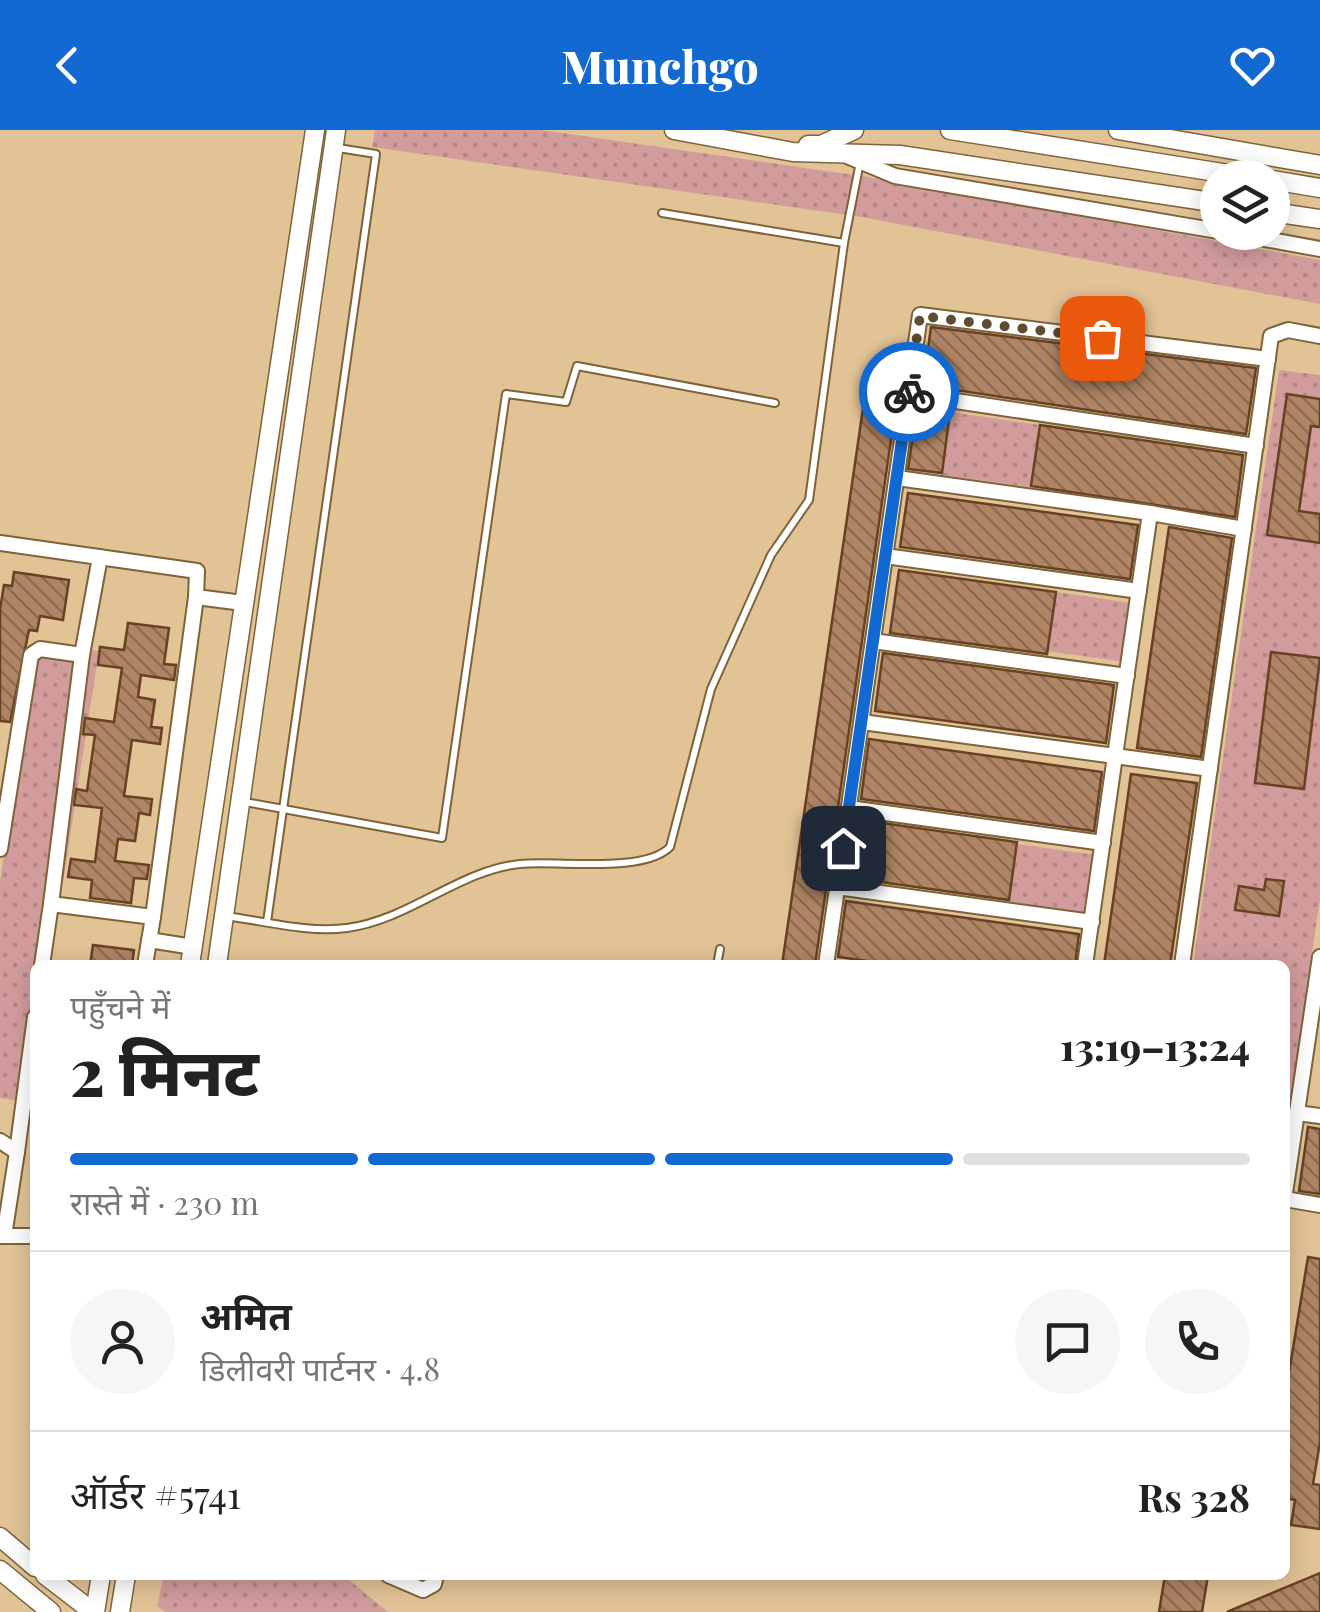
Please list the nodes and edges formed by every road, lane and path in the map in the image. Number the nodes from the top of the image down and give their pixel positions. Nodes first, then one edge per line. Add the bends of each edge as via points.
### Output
1 (315, 130) edge
2 (674, 130) edge
3 (854, 130) edge
4 (950, 130) edge
5 (1118, 130) edge
6 (335, 139) edge
7 (769, 148) junction
8 (854, 159) junction
9 (1320, 165) edge
10 (1200, 169) edge
11 (1290, 183) edge
12 (1320, 188) edge
13 (1200, 200) edge
14 (662, 213) dead end
15 (1290, 215) edge
16 (1320, 219) edge
17 (1200, 228) edge
18 (844, 242) junction
19 (1290, 244) edge
20 (1320, 249) edge
21 (1320, 336) edge
22 (1268, 359) junction
23 (909, 394) junction
24 (775, 403) dead end
25 (1256, 446) junction
26 (897, 478) junction
27 (1150, 513) junction
28 (1244, 529) junction
29 (0, 543) edge
30 (885, 556) junction
31 (100, 557) junction
32 (1139, 591) junction
33 (196, 596) junction
34 (243, 602) junction
35 (873, 641) junction
36 (82, 655) junction
37 (1127, 676) junction
38 (862, 722) junction
39 (1115, 756) junction
40 (1210, 770) junction
41 (240, 802) junction
42 (849, 808) junction
43 (283, 810) junction
44 (1103, 843) junction
45 (0, 849) edge
46 (837, 887) junction
47 (50, 904) junction
48 (224, 916) junction
49 (153, 917) junction
50 (266, 922) junction
51 (1092, 922) junction
52 (148, 940) junction
53 (720, 948) dead end
54 (192, 956) edge
55 (1320, 957) edge
56 (43, 960) edge
57 (146, 960) edge
58 (217, 960) edge
59 (718, 960) edge
60 (827, 960) edge
61 (1087, 960) edge
62 (1183, 960) edge
63 (1315, 1029) edge
64 (30, 1053) edge
65 (1297, 1113) junction
66 (1320, 1116) edge
67 (0, 1141) edge
68 (16, 1152) junction
69 (1290, 1161) edge
70 (1290, 1197) edge
71 (1320, 1204) edge
72 (2, 1236) edge
73 (30, 1236) edge
74 (0, 1536) edge
75 (30, 1563) edge
76 (0, 1570) edge
77 (52, 1580) edge
78 (100, 1580) edge
79 (125, 1580) edge
80 (400, 1580) edge
81 (435, 1580) edge
82 (51, 1612) edge
83 (94, 1612) edge
84 (120, 1612) edge

1 - 34 street
2 - 7 street
3 - 7 street via 821,145
4 - 10 street
5 - 9 street
6 - 41 street
6 - 43 lane via 376,154
7 - 8 street
8 - 13 street via 900,154
8 - 17 street via 896,176
8 - 18 lane
11 - 12 street
14 - 18 lane
15 - 16 street
18 - 50 lane via 810,500 771,555 711,689 670,847 656,858 502,868 361,926
19 - 20 street
21 - 22 street via 1278,331
22 - 23 street via 920,316
22 - 25 street
23 - 25 street
23 - 26 street
24 - 43 lane via 577,366 566,402 506,394 442,838
25 - 28 street
26 - 27 street
26 - 30 street
27 - 28 street
27 - 32 street
28 - 40 street
29 - 31 street
30 - 32 street
30 - 35 street
31 - 33 street via 196,571
31 - 36 street
32 - 37 street
33 - 34 street
33 - 49 street
34 - 54 street
35 - 37 street
35 - 38 street
36 - 45 street via 40,649 30,655
36 - 47 street
37 - 39 street
38 - 39 street
38 - 42 street
39 - 40 street
39 - 44 street
40 - 62 street
41 - 43 lane
41 - 48 street
42 - 44 street
42 - 46 street
43 - 50 lane
44 - 51 street
46 - 51 street
46 - 60 street
47 - 49 street
47 - 56 street
48 - 50 lane
48 - 58 street
49 - 52 street
51 - 61 street
52 - 54 street
52 - 57 street
53 - 59 lane
55 - 63 street
63 - 65 street
64 - 68 street
65 - 66 street
65 - 69 street
67 - 68 street
68 - 72 street
70 - 71 street
72 - 73 street
74 - 75 street
76 - 82 street
77 - 83 street
78 - 83 street
79 - 84 street
80 - 81 street via 423,1590

